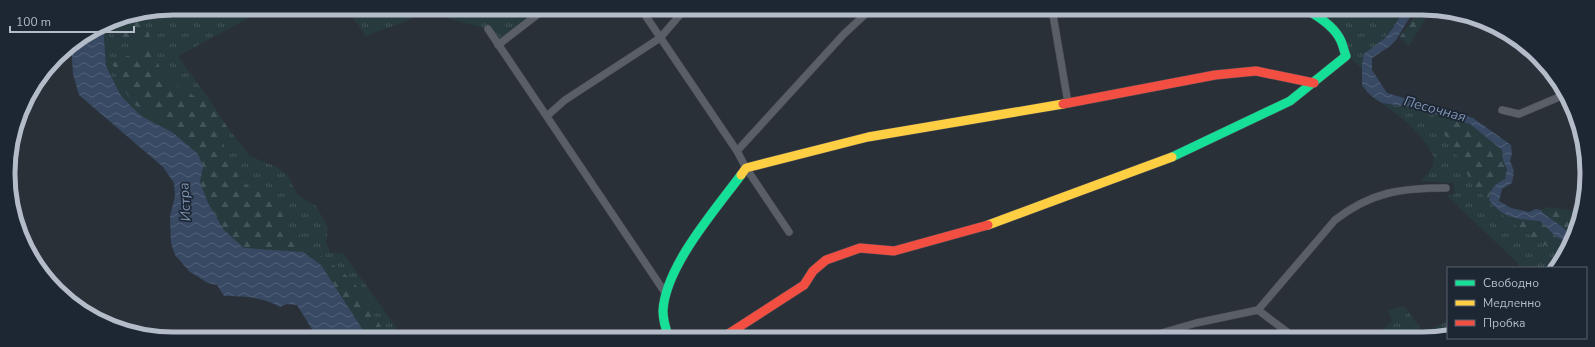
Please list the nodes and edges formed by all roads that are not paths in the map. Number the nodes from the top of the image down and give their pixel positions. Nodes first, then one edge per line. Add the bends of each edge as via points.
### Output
1 (537, 15) edge
2 (645, 15) edge
3 (680, 15) edge
4 (865, 15) edge
5 (1053, 15) edge
6 (1315, 15) edge
7 (488, 29) dead end
8 (660, 38) junction
9 (498, 45) junction
10 (1314, 83) junction
11 (1560, 97) edge
12 (1068, 103) junction
13 (1502, 110) dead end
14 (547, 116) junction
15 (737, 151) junction
16 (746, 168) junction
17 (1446, 188) dead end
18 (789, 232) dead end
19 (666, 294) junction
20 (1258, 310) junction
21 (667, 332) edge
22 (731, 332) edge
23 (1165, 332) edge
24 (1287, 332) edge

1 - 9 street
2 - 8 street
3 - 8 street
4 - 15 street
5 - 12 street
6 - 10 street via 1341,40 1346,56
7 - 9 street
8 - 14 street via 565,100
8 - 15 street
9 - 14 street
10 - 12 street via 1256,71 1215,75
10 - 22 street via 1290,101 1181,154 1000,222 894,251 860,248 826,260 812,271 804,285
11 - 13 street via 1519,114
12 - 16 street via 868,137
14 - 19 street
15 - 16 street
16 - 18 street
16 - 19 street via 683,256
17 - 20 street via 1390,192 1363,201 1348,210 1335,220
19 - 21 street via 662,310
20 - 23 street
20 - 24 street

